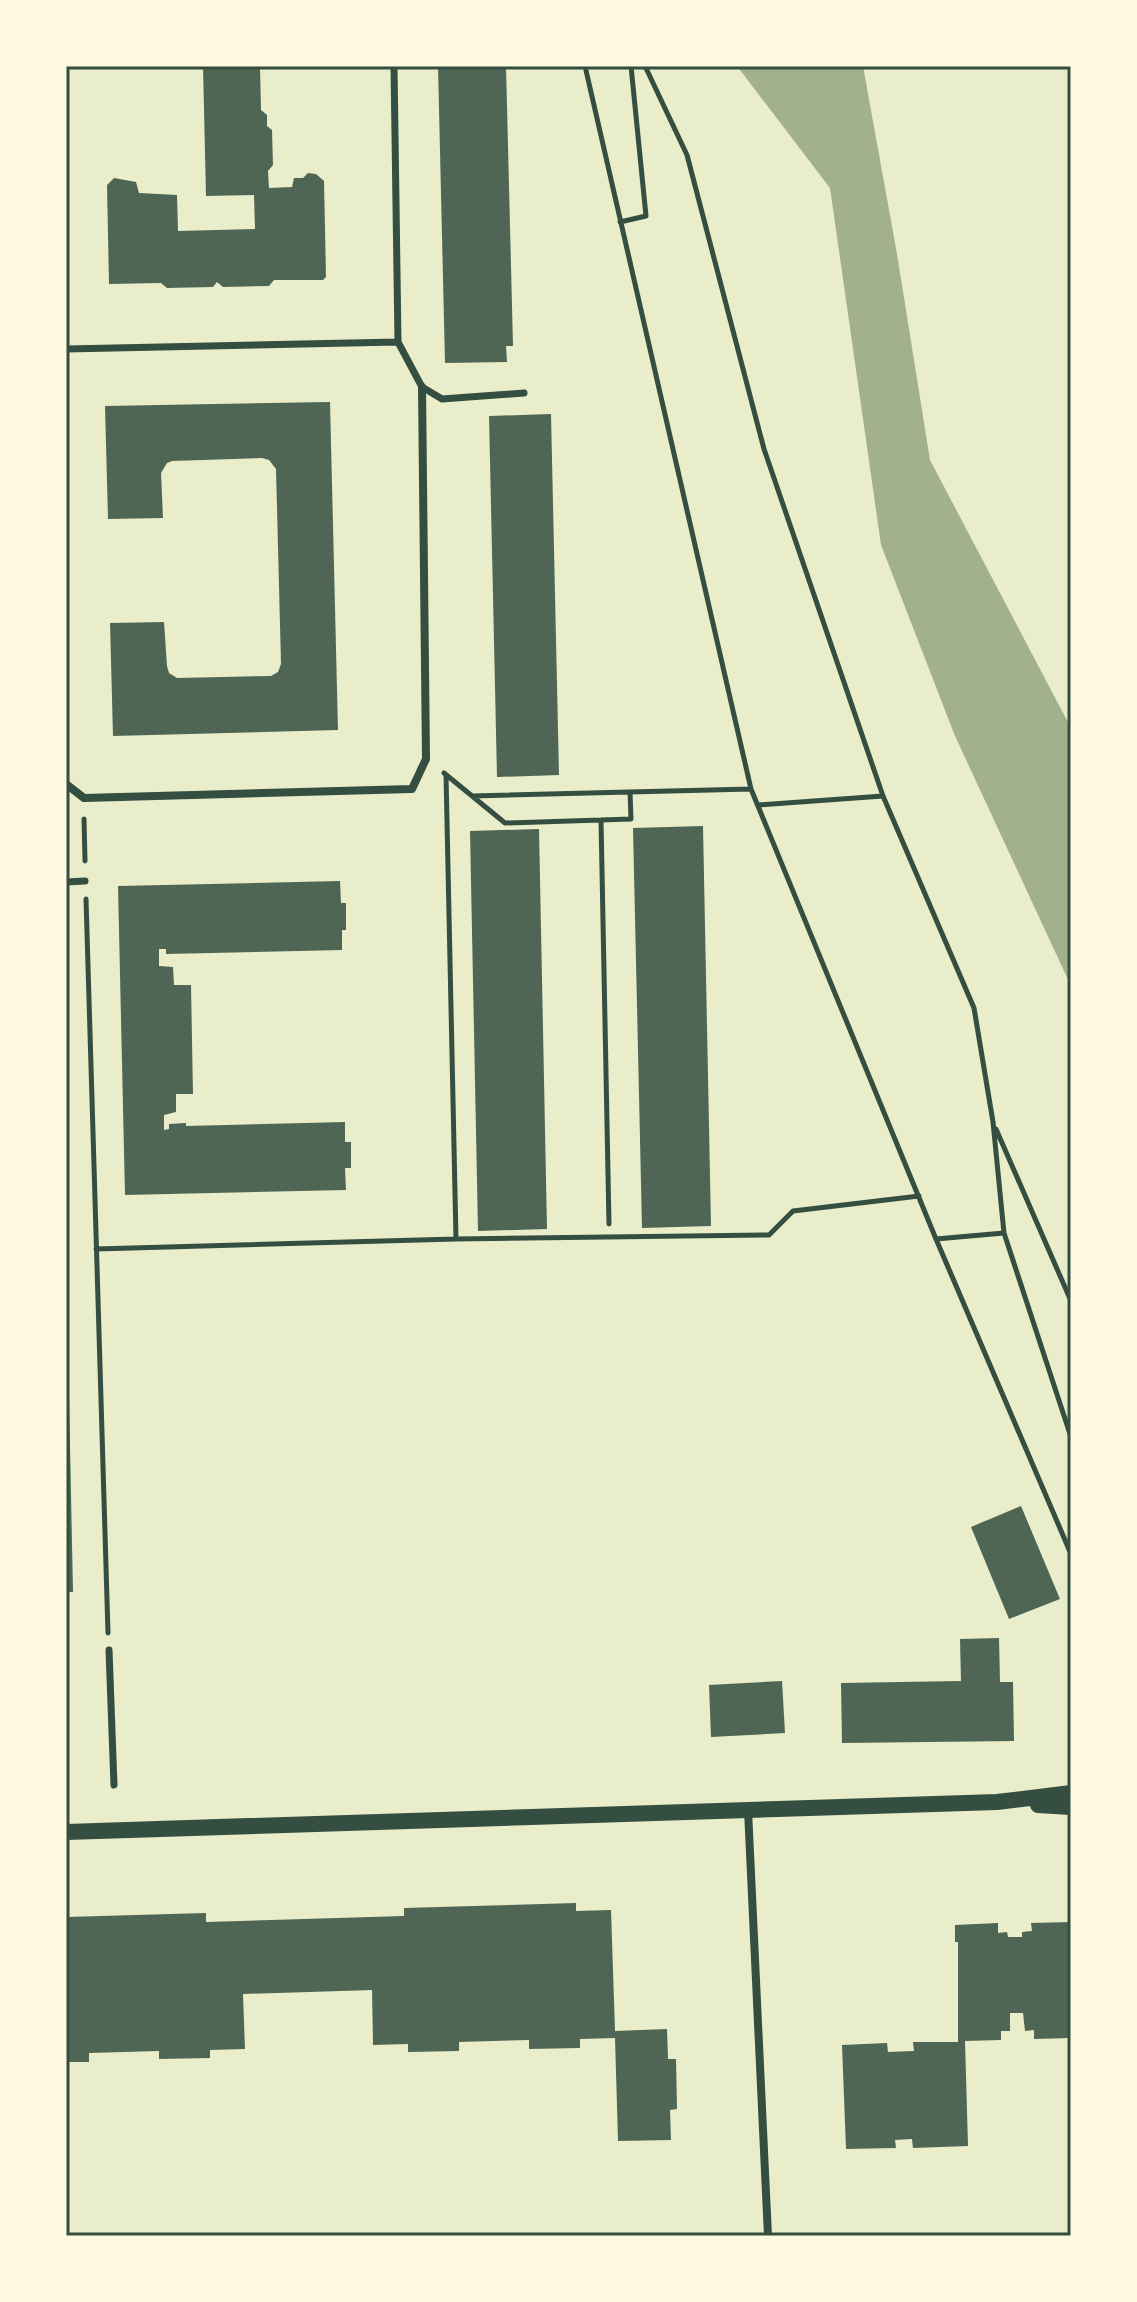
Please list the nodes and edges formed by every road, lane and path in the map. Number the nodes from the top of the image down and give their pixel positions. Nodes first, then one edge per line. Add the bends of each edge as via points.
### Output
1 (394, 66) edge
2 (585, 66) edge
3 (631, 66) edge
4 (645, 66) edge
5 (620, 222) junction
6 (398, 342) junction
7 (66, 349) edge
8 (422, 387) junction
9 (524, 393) dead end
10 (426, 759) junction
11 (446, 775) junction
12 (66, 784) edge
13 (751, 789) junction
14 (630, 792) junction
15 (472, 796) junction
16 (883, 796) junction
17 (84, 798) junction
18 (758, 805) junction
19 (601, 820) junction
20 (85, 881) junction
21 (66, 882) edge
22 (993, 1122) junction
23 (919, 1196) junction
24 (609, 1224) dead end
25 (1004, 1233) junction
26 (456, 1239) junction
27 (936, 1239) junction
28 (96, 1249) junction
29 (1071, 1301) edge
30 (1071, 1437) edge
31 (1071, 1554) edge
32 (109, 1650) joint
33 (114, 1785) dead end
34 (1071, 1793) edge
35 (997, 1802) junction
36 (1071, 1807) edge
37 (748, 1810) junction
38 (66, 1832) edge
39 (768, 2236) edge

1 - 6 street
2 - 5 path
3 - 5 path via 646,216
4 - 16 path via 687,155 764,449
5 - 13 path
6 - 7 street
6 - 8 street
8 - 9 street via 442,399
8 - 10 street
10 - 11 path
10 - 17 street via 412,789
11 - 15 path
11 - 26 path
12 - 17 street
13 - 14 path
13 - 18 path
14 - 15 path
14 - 19 path via 631,819
15 - 19 path via 505,823
16 - 18 path
16 - 22 path via 974,1008
17 - 20 path
18 - 23 path
19 - 24 path
20 - 21 street
20 - 28 path
22 - 25 path
22 - 29 path
23 - 26 path via 793,1211 769,1235
23 - 27 path
25 - 27 path
25 - 30 path
26 - 28 path
27 - 31 path
28 - 32 path
32 - 33 street
34 - 35 main road
35 - 36 main road
35 - 37 main road
37 - 38 main road
37 - 39 street

